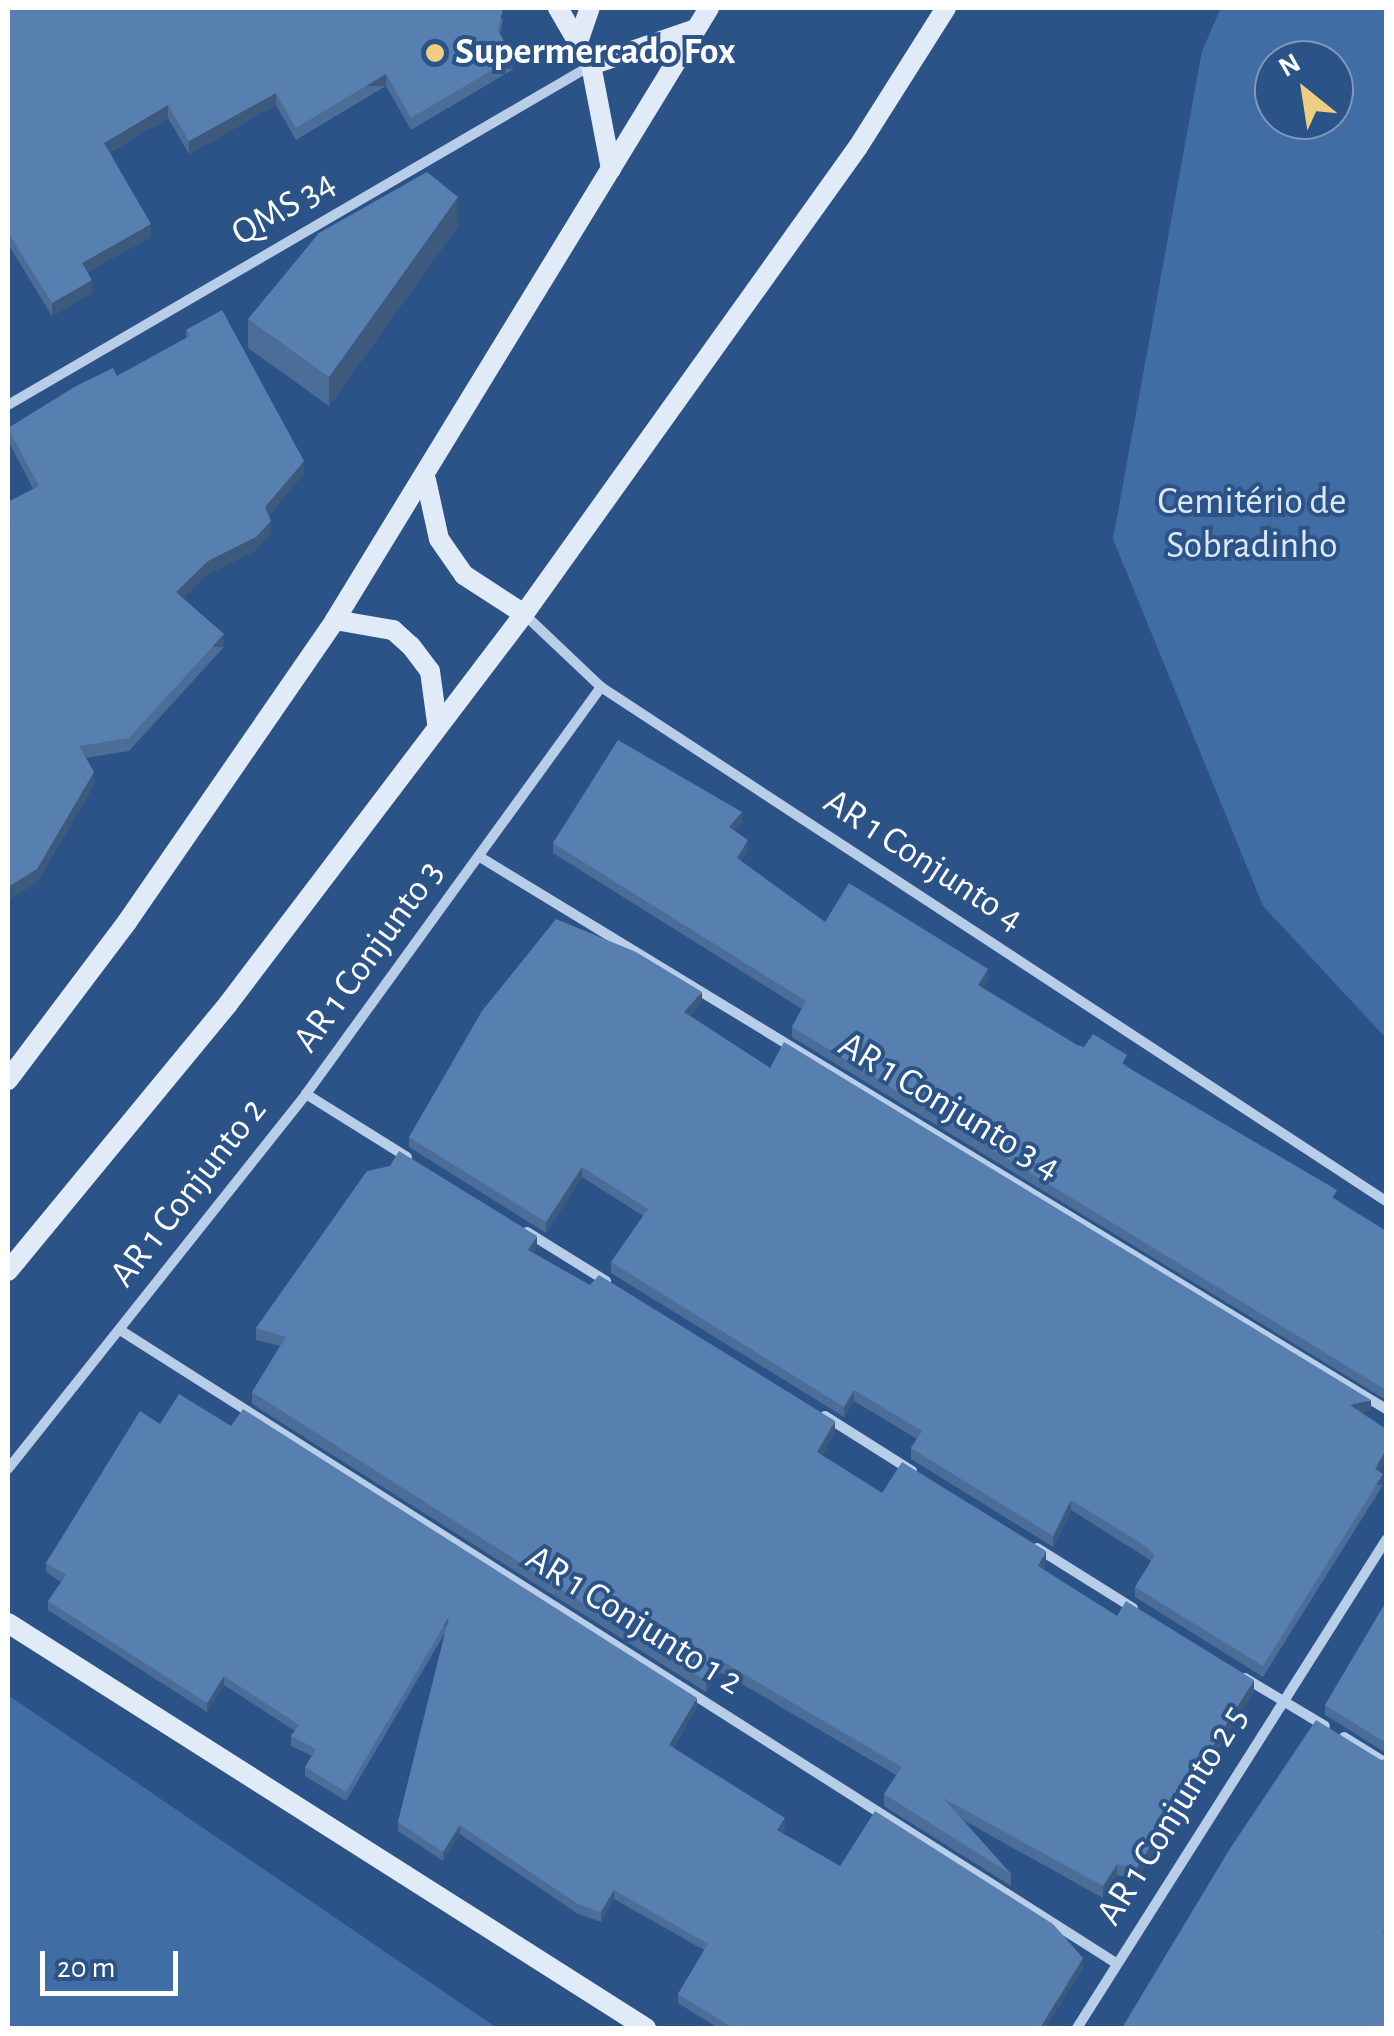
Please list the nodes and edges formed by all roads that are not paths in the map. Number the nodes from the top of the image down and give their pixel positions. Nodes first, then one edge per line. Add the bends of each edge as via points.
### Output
1 (558, 8) edge
2 (590, 8) edge
3 (709, 8) edge
4 (946, 8) edge
5 (696, 29) junction
6 (578, 42) junction
7 (591, 65) junction
8 (611, 168) junction
9 (8, 405) edge
10 (426, 480) junction
11 (524, 614) junction
12 (335, 620) junction
13 (602, 687) junction
14 (437, 722) junction
15 (480, 856) junction
16 (8, 1080) edge
17 (306, 1094) junction
18 (424, 1167) edge
19 (1386, 1200) edge
20 (508, 1219) edge
21 (8, 1271) edge
22 (625, 1292) edge
23 (120, 1330) junction
24 (810, 1407) edge
25 (1386, 1409) edge
26 (8, 1469) edge
27 (928, 1480) edge
28 (1386, 1540) edge
29 (1029, 1543) edge
30 (1146, 1616) edge
31 (8, 1623) edge
32 (1230, 1668) edge
33 (1281, 1700) junction
34 (1386, 1763) edge
35 (1116, 1963) junction
36 (646, 2028) edge
37 (1078, 2028) edge

1 - 6 main road
2 - 6 main road
3 - 5 main road
4 - 11 main road via 858,146
5 - 7 main road
5 - 8 main road
6 - 7 main road
7 - 8 main road
7 - 9 street, QMS 34
8 - 10 main road
10 - 11 main road via 439,539 464,574
10 - 12 main road
11 - 13 street, AR 1 Conjunto 4
11 - 14 main road
12 - 14 main road via 392,630 411,646 430,671
12 - 16 main road via 127,922
13 - 15 street
13 - 19 street, AR 1 Conjunto 4
14 - 21 main road via 228,1004
15 - 17 street, AR 1 Conjunto 3
15 - 25 street, AR 1 Conjunto 3 4
17 - 18 street
17 - 23 street, AR 1 Conjunto 2
20 - 22 street
23 - 26 street, AR 1 Conjunto 2
23 - 35 street, AR 1 Conjunto 1 2
24 - 27 street
28 - 33 street, AR 1 Conjunto 2 5
29 - 30 street
31 - 36 main road
32 - 33 street
33 - 34 street
33 - 35 street, AR 1 Conjunto 2 5
35 - 37 street, AR 1 Conjunto 2 5

